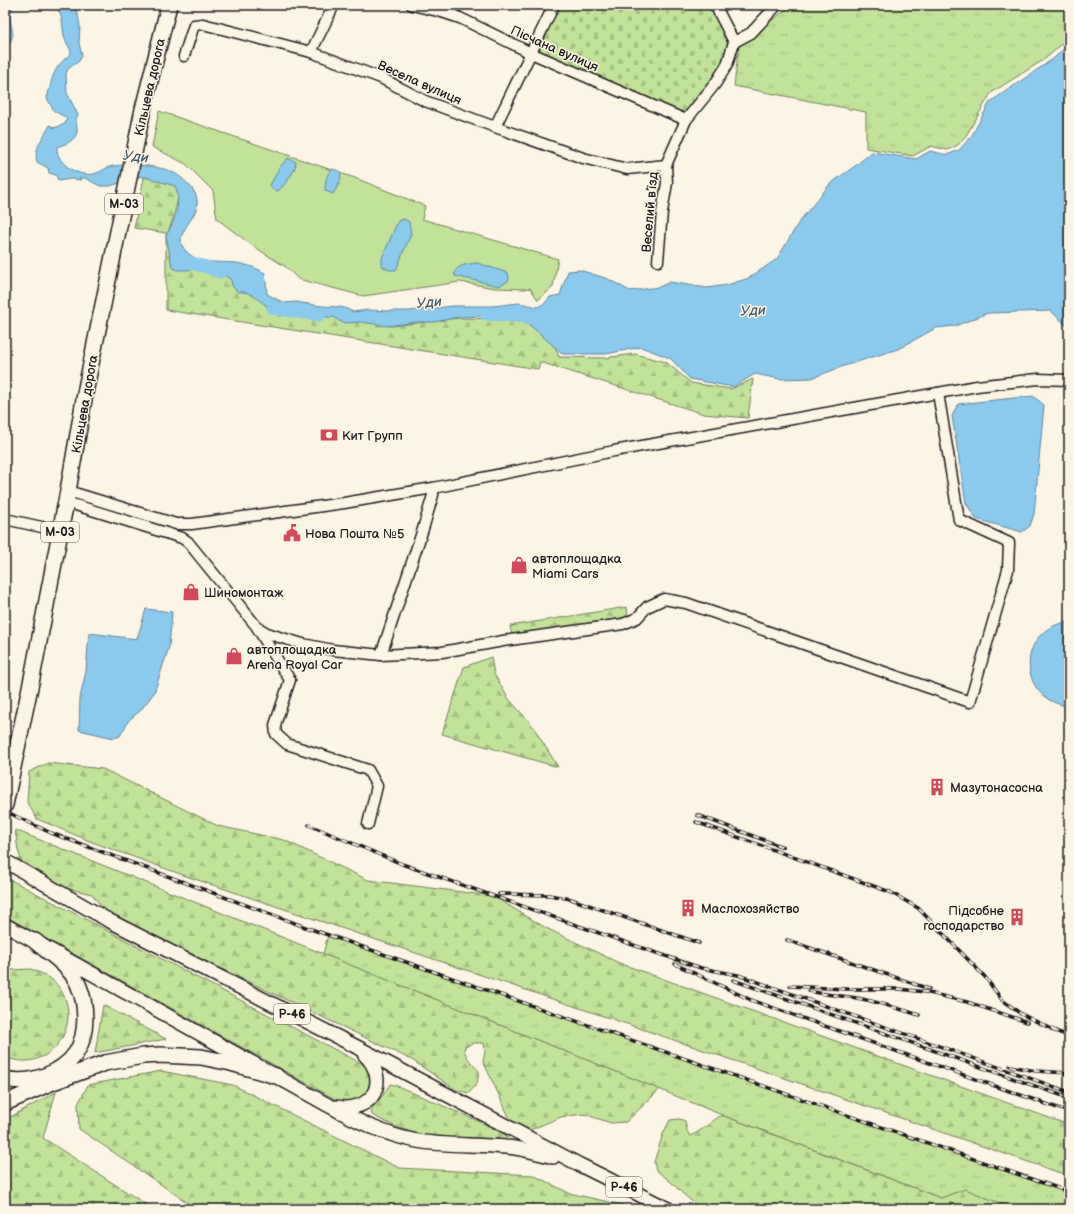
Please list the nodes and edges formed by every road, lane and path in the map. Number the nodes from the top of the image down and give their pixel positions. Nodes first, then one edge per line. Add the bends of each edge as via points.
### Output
1 (168, 5) edge
2 (334, 5) edge
3 (412, 5) edge
4 (459, 5) edge
5 (554, 5) edge
6 (715, 5) edge
7 (776, 5) edge
8 (442, 12) junction
9 (734, 42) junction
10 (311, 52) junction
11 (532, 53) junction
12 (184, 56) dead end
13 (686, 120) junction
14 (495, 127) junction
15 (666, 165) junction
16 (658, 261) dead end
17 (1069, 380) edge
18 (938, 393) junction
19 (433, 488) junction
20 (67, 496) junction
21 (5, 519) edge
22 (192, 524) junction
23 (60, 531) junction
24 (188, 542) junction
25 (257, 627) junction
26 (381, 655) junction
27 (5, 805) edge
28 (368, 824) dead end
29 (5, 861) edge
30 (5, 925) edge
31 (35, 941) junction
32 (353, 1045) junction
33 (276, 1076) junction
34 (5, 1079) edge
35 (5, 1103) edge
36 (326, 1104) junction
37 (580, 1165) junction
38 (668, 1209) edge

1 - 20 highway, Кільцева дорога / М-03 via 104,300
2 - 10 street
3 - 8 street, Пісчана вулиця
4 - 8 street
5 - 11 street
6 - 9 street
7 - 9 street via 751,33
8 - 11 street, Пісчана вулиця via 460,18
9 - 13 street via 727,65
10 - 12 street, Весела вулиця via 203,24 194,25
10 - 14 street, Весела вулиця
11 - 13 street, Пісчана вулиця
11 - 14 street
13 - 15 street
14 - 15 street, Весела вулиця via 584,158 627,169
15 - 16 street, Веселий в’їзд via 667,183
17 - 18 street via 1038,379
18 - 19 street via 599,454
18 - 26 street via 958,520 1009,543 1008,570 970,702 686,603 664,599 647,607 636,618 623,624 442,652
19 - 22 street
19 - 26 street via 423,529
20 - 22 street via 176,524
20 - 23 highway, Кільцева дорога / М-03
20 - 24 street
21 - 23 street
22 - 24 street
23 - 27 highway, Кільцева дорога / М-03
24 - 25 street
25 - 26 street via 279,637 333,650
25 - 28 street via 290,680 275,726 276,734 287,744 368,770 377,786
29 - 32 main road, Р-46 via 108,920
30 - 31 main road, Р-46
31 - 33 main road, Р-46
31 - 34 highway via 66,967 78,984 84,1008 83,1034 75,1054 54,1072 31,1080
32 - 36 main road via 373,1064 377,1077 375,1091 366,1103 358,1107 344,1108
32 - 37 main road, Р-46
33 - 35 highway via 231,1062 201,1057 143,1056 106,1063
33 - 36 main road, Р-46
36 - 37 main road, Р-46 via 376,1129 406,1138 440,1144 516,1148
37 - 38 main road, Р-46

